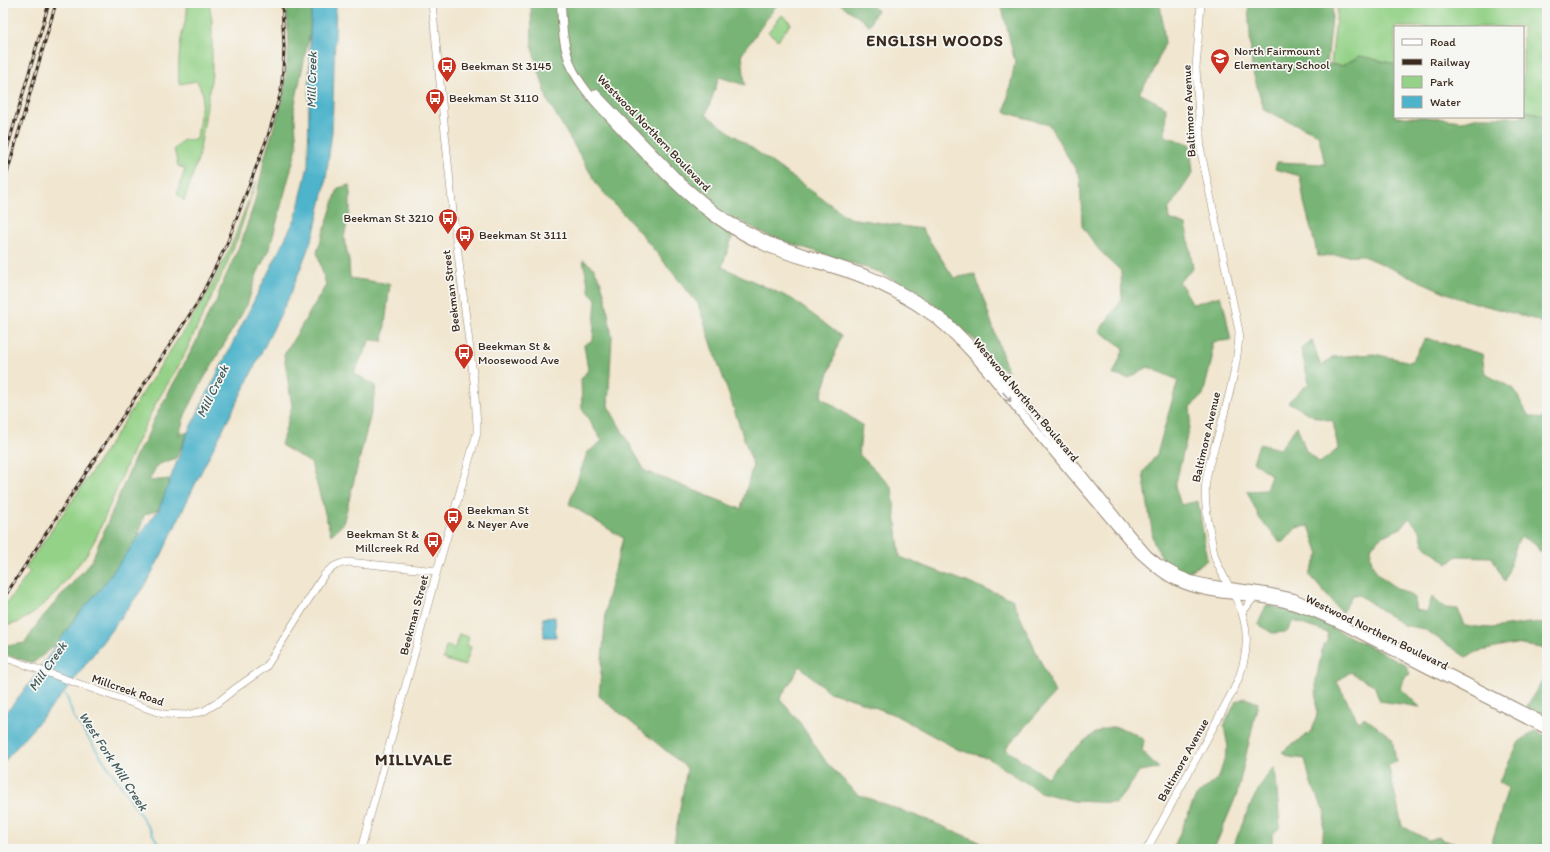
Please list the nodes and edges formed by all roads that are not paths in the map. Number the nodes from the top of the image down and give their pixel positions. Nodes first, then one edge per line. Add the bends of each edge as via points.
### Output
1 (432, 3) edge
2 (561, 3) edge
3 (567, 3) edge
4 (1202, 3) edge
5 (437, 571) junction
6 (1229, 587) junction
7 (1234, 595) junction
8 (1254, 597) junction
9 (1242, 613) junction
10 (3, 658) edge
11 (1547, 723) edge
12 (1547, 730) edge
13 (361, 849) edge
14 (1147, 849) edge

1 - 5 street, Beekman Street via 477,425
2 -> 7 main road, Westwood Northern Boulevard via 566,52 581,84 691,200 720,222 748,238 789,255 870,282 899,295 924,311 969,350 1139,554 1178,582
3 - 6 main road, Westwood Northern Boulevard via 569,40 584,79 598,97 681,182 730,221 768,241 866,274 922,303 961,334 995,370 1148,554 1166,568 1191,580
4 - 6 street, Baltimore Avenue via 1196,68 1201,152 1239,331 1221,425 1208,467 1205,495 1214,554
5 - 10 street, Millcreek Road via 348,562 337,564 324,575 266,667 217,703 187,715 164,714
5 - 13 street, Beekman Street
6 - 7 street, Baltimore Avenue
6 - 11 main road, Westwood Northern Boulevard via 1266,592 1310,604
7 - 8 main road, Westwood Northern Boulevard
7 - 9 street, Baltimore Avenue
8 - 9 street
8 - 12 main road, Westwood Northern Boulevard via 1293,605 1327,618
9 - 14 street, Baltimore Avenue via 1247,645 1242,672

